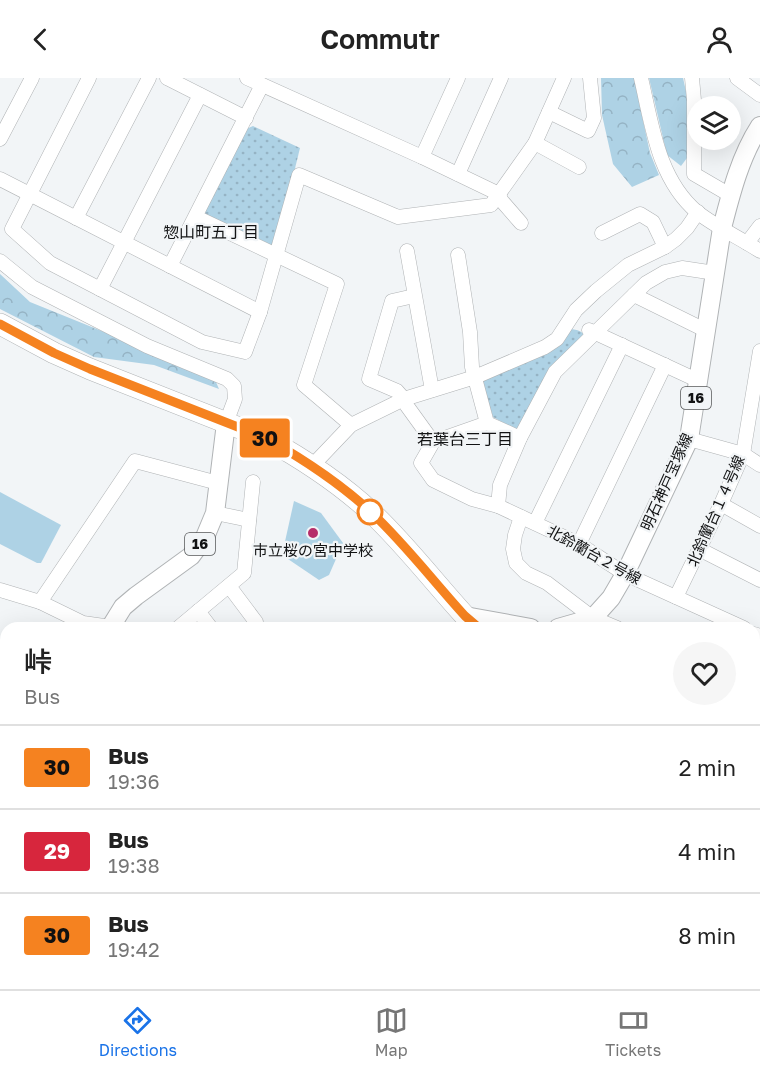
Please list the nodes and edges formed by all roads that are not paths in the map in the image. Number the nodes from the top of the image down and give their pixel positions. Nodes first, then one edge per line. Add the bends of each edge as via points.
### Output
1 (32, 78) edge
2 (89, 78) edge
3 (149, 78) edge
4 (167, 78) edge
5 (247, 78) edge
6 (458, 78) edge
7 (501, 78) edge
8 (564, 78) edge
9 (590, 78) edge
10 (641, 78) edge
11 (692, 78) edge
12 (737, 78) edge
13 (262, 85) junction
14 (200, 94) junction
15 (760, 95) edge
16 (549, 112) junction
17 (246, 118) junction
18 (760, 126) edge
19 (0, 139) edge
20 (535, 143) junction
21 (422, 157) junction
22 (579, 167) dead end
23 (458, 174) junction
24 (0, 179) edge
25 (30, 194) junction
26 (500, 194) junction
27 (730, 195) junction
28 (698, 212) junction
29 (196, 217) junction
30 (76, 218) junction
31 (521, 223) dead end
32 (760, 226) edge
33 (722, 228) junction
34 (602, 233) dead end
35 (124, 242) junction
36 (747, 243) junction
37 (665, 247) junction
38 (406, 251) dead end
39 (760, 251) edge
40 (276, 255) junction
41 (458, 255) dead end
42 (0, 261) edge
43 (170, 266) junction
44 (716, 273) junction
45 (337, 284) junction
46 (100, 289) junction
47 (350, 289) dead end
48 (634, 295) junction
49 (414, 296) junction
50 (261, 312) junction
51 (0, 324) edge
52 (582, 327) junction
53 (707, 331) junction
54 (622, 345) junction
55 (760, 356) edge
56 (665, 365) junction
57 (475, 377) junction
58 (699, 381) junction
59 (432, 390) junction
60 (404, 399) junction
61 (755, 408) edge
62 (226, 423) junction
63 (487, 423) junction
64 (351, 424) junction
65 (520, 438) junction
66 (689, 439) junction
67 (433, 442) junction
68 (742, 454) junction
69 (760, 465) edge
70 (312, 466) junction
71 (253, 482) dead end
72 (218, 483) junction
73 (721, 504) junction
74 (498, 506) junction
75 (215, 513) junction
76 (521, 517) junction
77 (249, 520) junction
78 (535, 523) junction
79 (760, 526) edge
80 (579, 544) junction
81 (699, 549) junction
82 (625, 574) junction
83 (760, 580) edge
84 (229, 586) junction
85 (0, 590) edge
86 (676, 597) junction
87 (40, 602) junction
88 (198, 611) junction
89 (593, 618) junction
90 (81, 622) edge
91 (114, 622) edge
92 (185, 622) edge
93 (206, 622) edge
94 (256, 622) dead end
95 (472, 622) edge
96 (579, 622) edge
97 (603, 622) edge
98 (731, 622) edge

1 - 19 street
2 - 25 street
3 - 30 street
4 - 14 street
5 - 13 street
6 - 21 street
7 - 23 street
8 - 16 street
9 - 16 street via 594,118 588,131
10 - 28 street via 657,148 677,191
11 - 27 street via 694,174
12 - 15 street
13 - 17 street
13 - 21 street
14 - 17 street
14 - 35 street
16 - 20 street
17 - 29 street
18 - 27 main road, 明石神戸宝塚線 / 16
20 - 22 street
20 - 26 street
21 - 23 street
23 - 26 street
24 - 25 street
25 - 30 street
25 - 46 street via 12,229 50,263
26 - 31 street
26 - 40 street via 491,204 398,217 299,175
27 - 33 main road, 明石神戸宝塚線 / 16
28 - 33 street
28 - 37 street
29 - 40 street
29 - 43 street
30 - 35 street
32 - 36 street
33 - 36 street
33 - 44 main road, 明石神戸宝塚線 / 16
34 - 37 street via 640,214 653,222
35 - 43 street
35 - 46 street
36 - 39 street
37 - 52 street via 628,265 576,309
38 - 49 street
40 - 45 street
40 - 50 street
41 - 57 street
42 - 62 street via 32,287 147,346 227,379 234,386 235,399
43 - 50 street
44 - 48 street via 682,268 665,272
44 - 53 main road, 明石神戸宝塚線 / 16
45 - 47 street
45 - 64 street via 304,385
46 - 50 street via 202,342 245,352
48 - 52 street
48 - 53 street
49 - 59 street
49 - 60 street via 392,301 369,379 397,391
51 - 62 highway via 90,369
52 - 54 street
52 - 57 street
52 - 65 street
53 - 58 main road, 明石神戸宝塚線 / 16
54 - 56 street
54 - 78 street
55 - 61 street, 北鈴蘭台１４号線
56 - 58 street
56 - 80 street
57 - 59 street
57 - 63 street
58 - 66 main road, 明石神戸宝塚線 / 16
59 - 60 street
60 - 64 street
60 - 67 street
61 - 68 street, 北鈴蘭台１４号線
62 - 70 highway via 266,438
62 - 72 main road, 16
63 - 65 street
63 - 67 street
64 - 70 street
65 - 74 street via 500,485
66 - 68 street
66 - 82 main road, 明石神戸宝塚線 / 16
67 - 74 street, 北鈴蘭台２号線 via 421,463 433,480 472,499
68 - 69 street
68 - 73 street, 北鈴蘭台１４号線
70 - 95 highway via 373,514
71 - 77 street
72 - 75 main road, 16
72 - 87 street via 135,461
73 - 79 street
73 - 81 street, 北鈴蘭台１４号線
74 - 76 street, 北鈴蘭台２号線
75 - 77 street
75 - 91 main road, 16 via 192,556 136,596
76 - 78 street, 北鈴蘭台２号線
76 - 89 street via 513,549 516,563
77 - 84 street via 244,573
78 - 80 street, 北鈴蘭台２号線
80 - 82 street, 北鈴蘭台２号線
81 - 83 street
81 - 86 street, 北鈴蘭台１４号線
82 - 86 street, 北鈴蘭台２号線
82 - 89 main road, 明石神戸宝塚線 / 16
84 - 88 street
84 - 94 street
85 - 87 street
86 - 98 street, 北鈴蘭台２号線
87 - 90 street
88 - 92 street
88 - 93 street
89 - 96 main road
89 - 97 street

